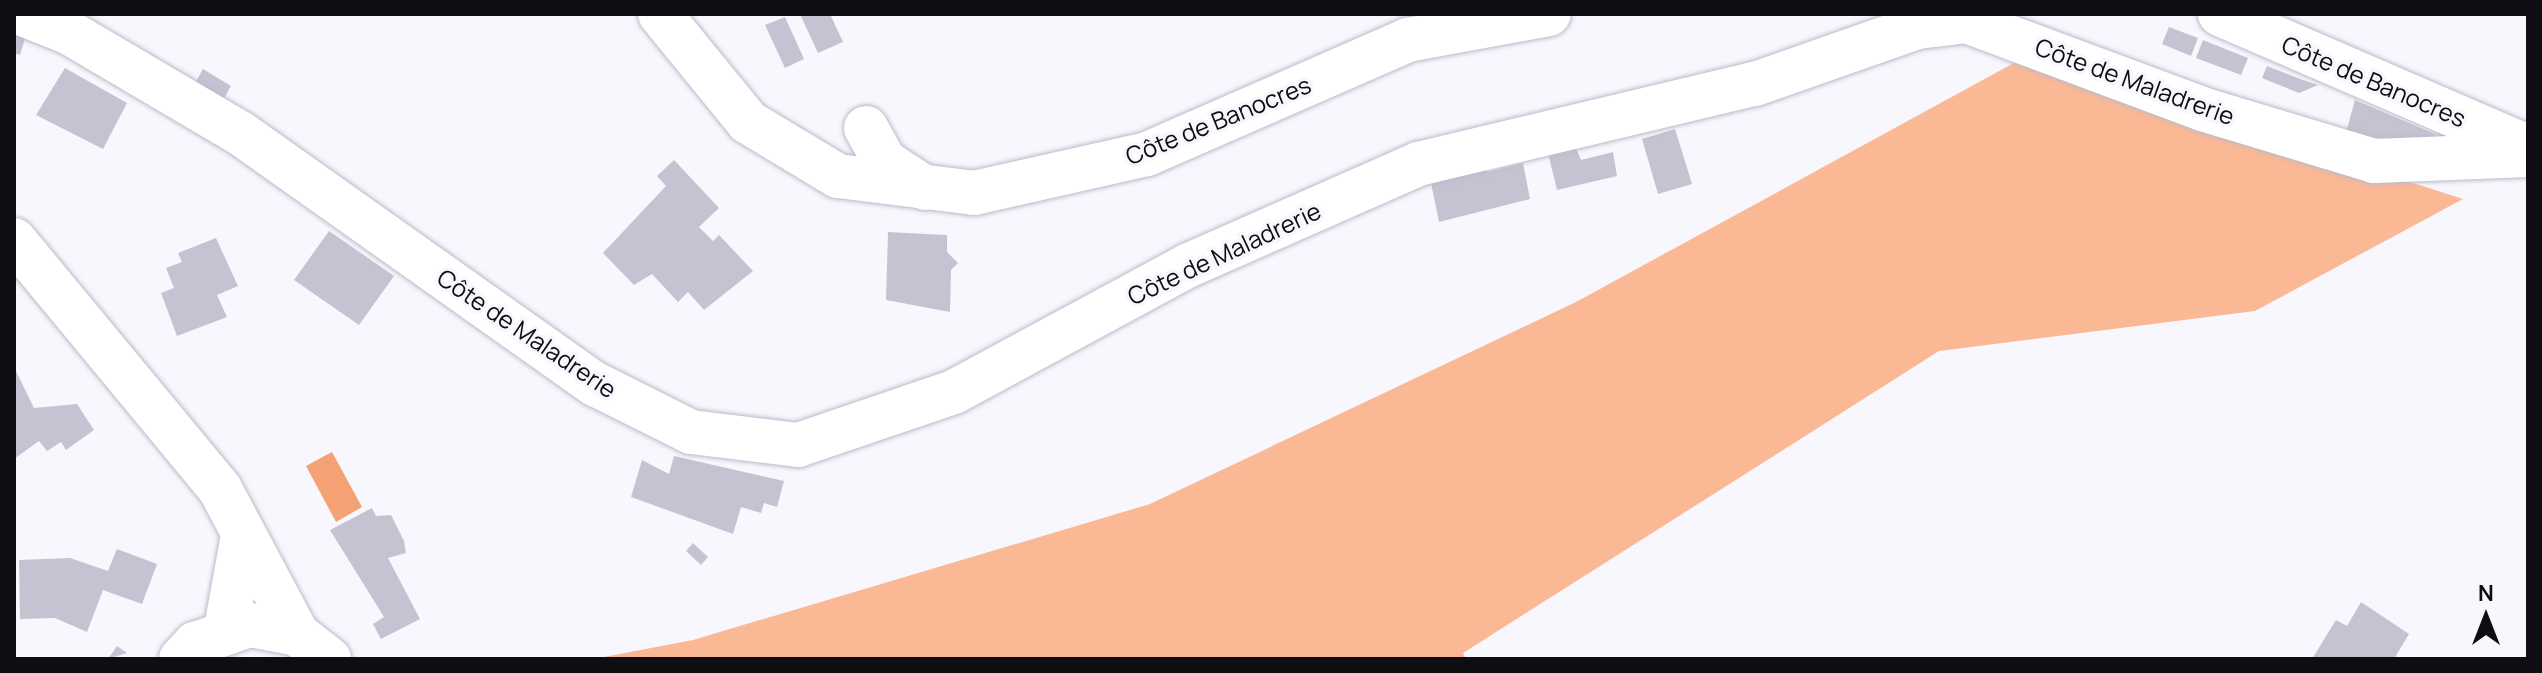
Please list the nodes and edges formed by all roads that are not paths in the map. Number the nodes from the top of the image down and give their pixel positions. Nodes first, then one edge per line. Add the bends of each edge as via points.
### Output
1 (23, 14) edge
2 (660, 14) edge
3 (1549, 14) edge
4 (2220, 14) edge
5 (866, 128) dead end
6 (2528, 147) edge
7 (2528, 155) edge
8 (930, 191) junction
9 (14, 240) edge
10 (243, 535) junction
11 (226, 629) junction
12 (313, 647) edge
13 (181, 659) edge

1 - 7 street, Côte de Maladrerie via 70,33 240,133 595,384 691,432 798,445 954,392 1187,266 1418,164 1755,84 1918,27 1966,21 2202,109 2374,161
2 - 8 street, Côte de Banocres via 748,122 838,176
3 - 8 street, Côte de Banocres via 1408,40 1147,154 974,193
4 - 6 street, Côte de Banocres
5 - 8 street via 884,161
9 - 10 street via 220,489
10 - 11 street
10 - 12 street
11 - 12 street via 274,626
11 - 13 street

